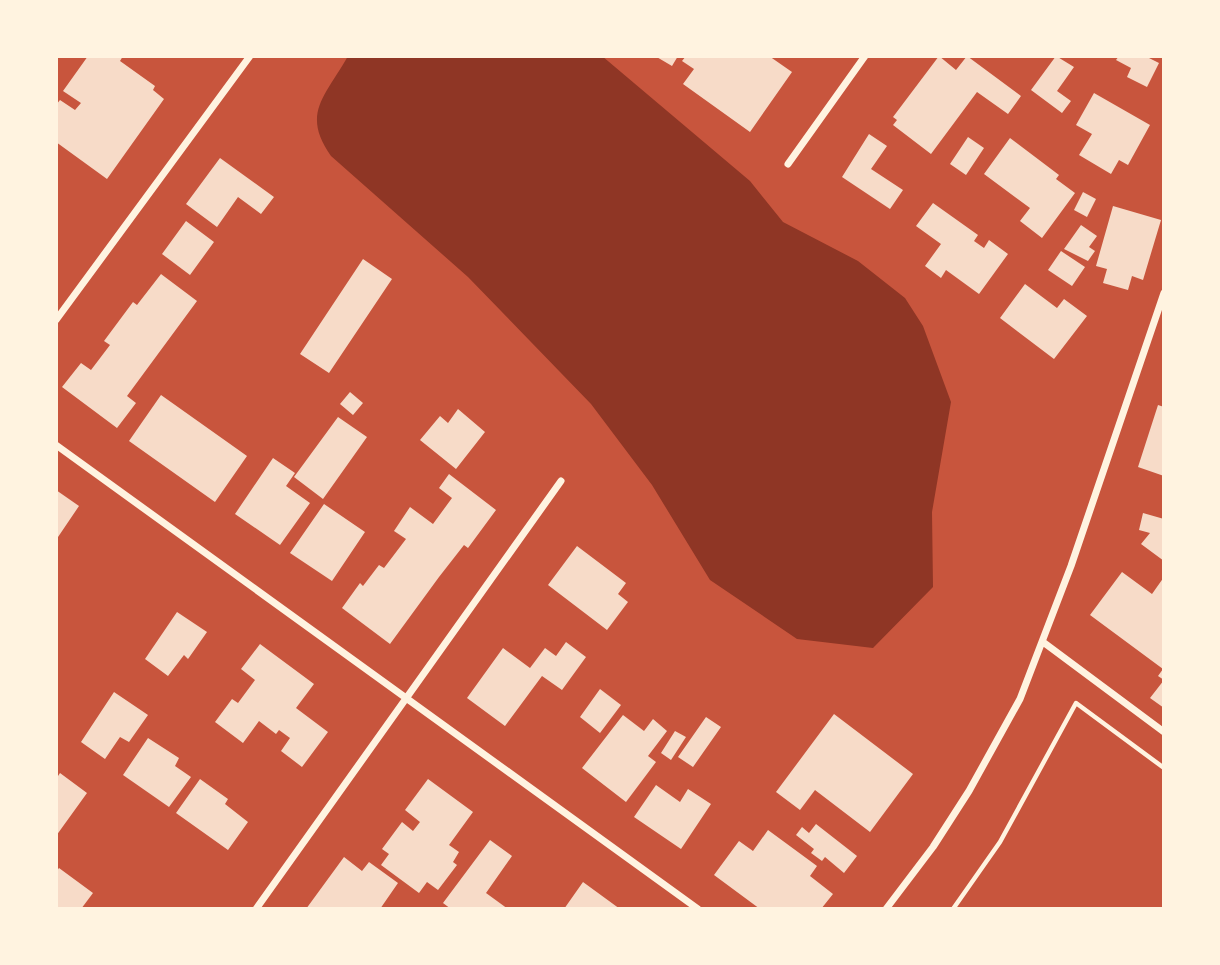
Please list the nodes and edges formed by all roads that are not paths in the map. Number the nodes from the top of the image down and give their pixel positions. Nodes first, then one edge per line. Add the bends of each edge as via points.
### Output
1 (250, 56) edge
2 (865, 56) edge
3 (788, 164) dead end
4 (1164, 293) edge
5 (56, 320) edge
6 (56, 445) edge
7 (561, 481) dead end
8 (1043, 642) junction
9 (405, 700) junction
10 (1164, 732) edge
11 (256, 909) edge
12 (698, 909) edge
13 (886, 909) edge

1 - 5 street
2 - 3 street
4 - 8 street
6 - 9 street
7 - 9 street
8 - 10 street
8 - 13 street via 1020,699 969,791
9 - 11 street
9 - 12 street

